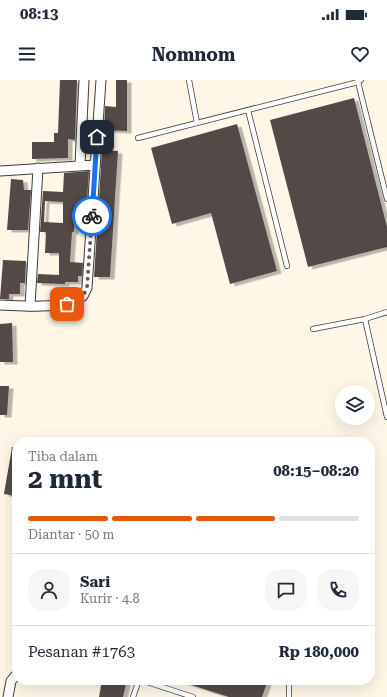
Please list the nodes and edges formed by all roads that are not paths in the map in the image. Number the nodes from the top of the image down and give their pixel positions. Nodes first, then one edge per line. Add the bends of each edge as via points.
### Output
1 (84, 80) edge
2 (101, 80) edge
3 (188, 80) edge
4 (359, 81) edge
5 (248, 110) junction
6 (197, 123) junction
7 (138, 138) dead end
8 (80, 165) junction
9 (96, 165) junction
10 (38, 168) junction
11 (0, 170) edge
12 (387, 199) edge
13 (287, 266) dead end
14 (0, 305) edge
15 (30, 306) junction
16 (387, 312) edge
17 (365, 319) junction
18 (314, 329) dead end
19 (387, 417) edge
20 (12, 680) edge
21 (138, 685) edge
22 (156, 685) edge
23 (289, 685) edge
24 (8, 697) edge
25 (133, 697) edge
26 (193, 697) edge
27 (289, 697) edge

1 - 8 street
2 - 9 street
3 - 6 lane
4 - 5 lane
4 - 12 lane
5 - 6 lane
5 - 13 lane
6 - 7 lane
8 - 9 street
8 - 10 street
9 - 15 street via 87,288 83,296 67,304
10 - 11 street
10 - 15 street
14 - 15 street
16 - 17 lane
17 - 18 lane
17 - 19 lane
20 - 24 street
21 - 25 lane
22 - 26 lane
23 - 27 lane

